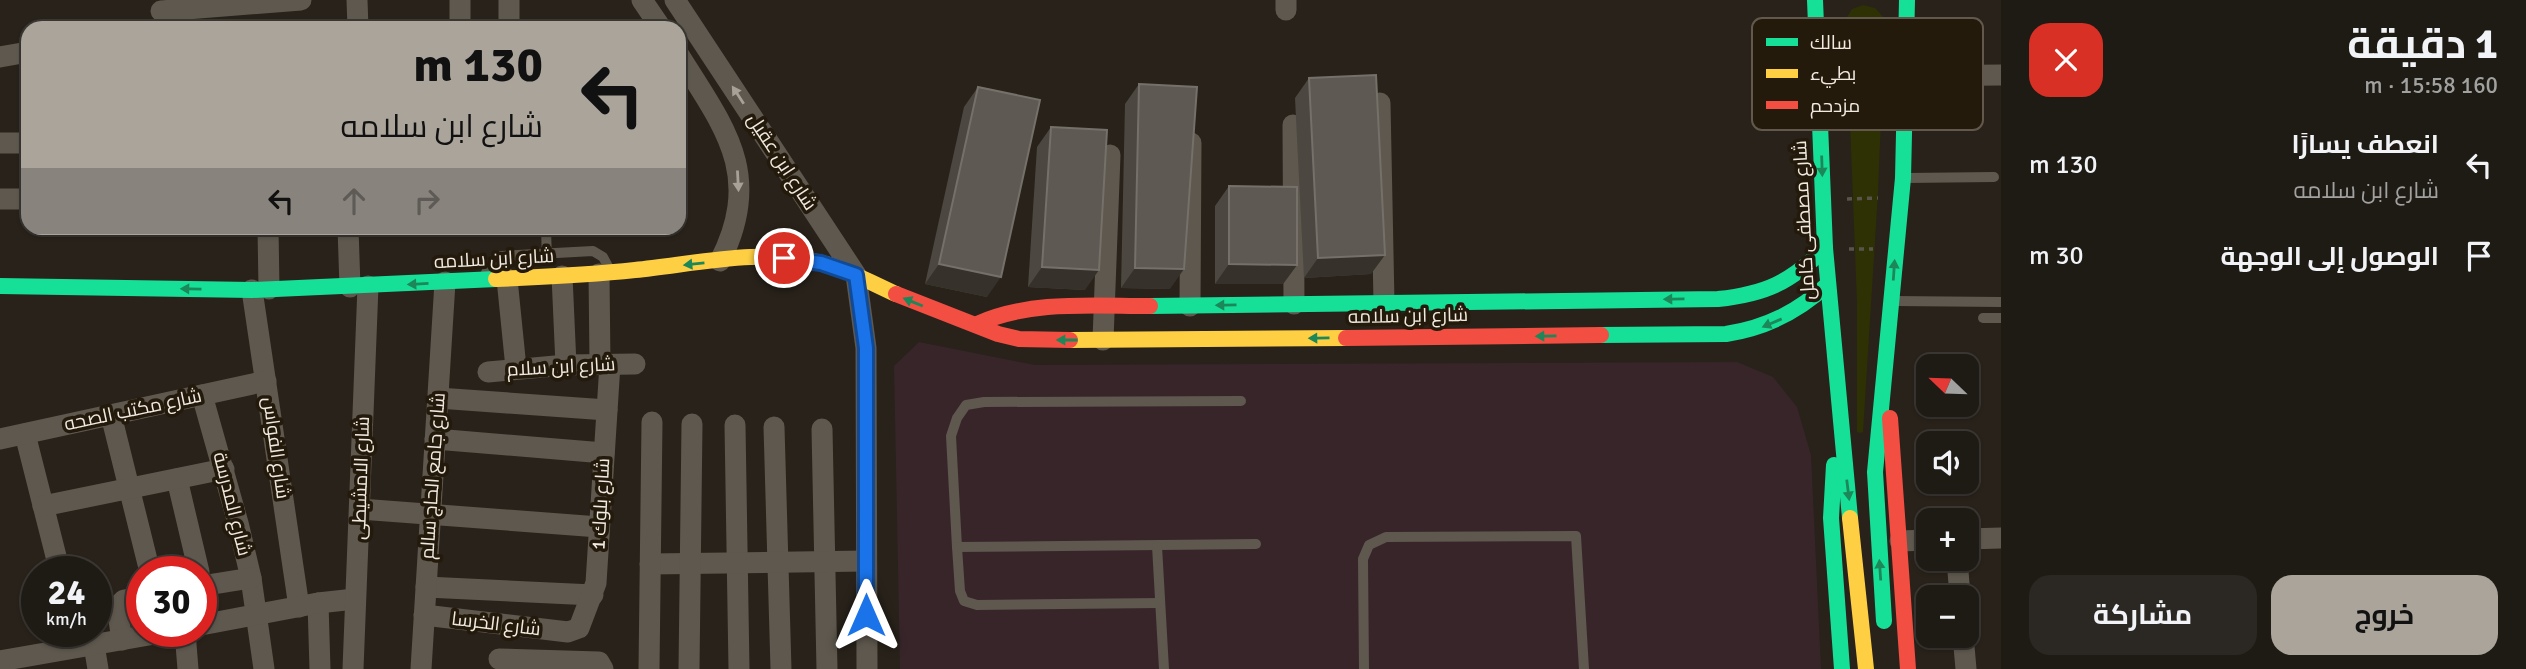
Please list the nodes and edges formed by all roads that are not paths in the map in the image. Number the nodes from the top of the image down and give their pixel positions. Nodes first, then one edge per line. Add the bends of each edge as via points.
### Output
1 (301, 0) edge
2 (357, 0) edge
3 (460, 0) edge
4 (509, 0) edge
5 (642, 0) edge
6 (675, 0) edge
7 (1815, 0) edge
8 (1907, 0) edge
9 (161, 13) edge
10 (1816, 18) edge
11 (1907, 18) edge
12 (358, 21) edge
13 (460, 21) edge
14 (509, 21) edge
15 (656, 21) edge
16 (21, 53) edge
17 (0, 57) edge
18 (686, 66) edge
19 (1983, 74) edge
20 (2001, 75) edge
21 (1380, 103) edge
22 (1293, 125) dead end
23 (1820, 130) edge
24 (1904, 130) edge
25 (1191, 142) edge
26 (0, 143) edge
27 (21, 143) edge
28 (1110, 155) dead end
29 (1994, 177) dead end
30 (1903, 178) junction
31 (0, 199) edge
32 (21, 199) edge
33 (267, 235) edge
34 (349, 235) edge
35 (546, 235) edge
36 (1825, 248) junction
37 (547, 254) junction
38 (720, 261) junction
39 (605, 274) junction
40 (856, 275) junction
41 (555, 276) junction
42 (507, 279) junction
43 (484, 280) junction
44 (445, 282) junction
45 (1828, 284) junction
46 (0, 286) edge
47 (359, 286) junction
48 (261, 290) junction
49 (1892, 301) junction
50 (2001, 302) edge
51 (1384, 303) junction
52 (1294, 304) junction
53 (1190, 306) junction
54 (1104, 307) junction
55 (1983, 318) dead end
56 (2001, 318) edge
57 (977, 324) junction
58 (1102, 340) junction
59 (1885, 362) junction
60 (605, 364) junction
61 (635, 364) dead end
62 (566, 365) junction
63 (516, 368) junction
64 (488, 372) dead end
65 (266, 381) junction
66 (202, 395) junction
67 (1837, 395) junction
68 (438, 398) junction
69 (1241, 401) dead end
70 (607, 410) junction
71 (111, 415) junction
72 (652, 422) dead end
73 (692, 424) dead end
74 (735, 425) dead end
75 (774, 427) dead end
76 (822, 429) dead end
77 (25, 433) junction
78 (0, 439) edge
79 (435, 439) junction
80 (604, 453) junction
81 (224, 469) junction
82 (177, 479) junction
83 (129, 489) junction
84 (43, 506) junction
85 (360, 509) junction
86 (430, 514) junction
87 (599, 527) junction
88 (2001, 538) edge
89 (1979, 539) edge
90 (1916, 540) edge
91 (1900, 541) junction
92 (1256, 544) dead end
93 (1157, 546) junction
94 (957, 547) junction
95 (56, 556) edge
96 (146, 556) edge
97 (195, 556) edge
98 (866, 561) junction
99 (778, 562) junction
100 (825, 562) junction
101 (737, 563) junction
102 (650, 564) junction
103 (690, 564) junction
104 (251, 578) junction
105 (217, 583) edge
106 (426, 587) junction
107 (593, 595) junction
108 (355, 599) junction
109 (126, 600) edge
110 (1160, 603) junction
111 (308, 605) junction
112 (256, 615) junction
113 (424, 615) junction
114 (217, 622) edge
115 (568, 632) joint
116 (1885, 638) dead end
117 (126, 639) edge
118 (112, 640) edge
119 (122, 640) junction
120 (59, 647) edge
121 (86, 647) edge
122 (186, 647) edge
123 (1964, 648) edge
124 (499, 659) dead end
125 (0, 662) edge
126 (98, 669) edge
127 (188, 669) edge
128 (264, 669) edge
129 (320, 669) edge
130 (353, 669) edge
131 (421, 669) edge
132 (603, 669) edge
133 (649, 669) edge
134 (689, 669) edge
135 (739, 669) edge
136 (781, 669) edge
137 (827, 669) edge
138 (867, 669) edge
139 (1164, 669) edge
140 (1364, 669) edge
141 (1584, 669) edge
142 (1842, 669) edge
143 (1866, 669) edge
144 (1908, 669) edge
145 (1966, 669) edge

1 - 9 street
2 - 12 street
3 - 13 street
4 - 14 street
5 - 15 street
40 -> 6 street, شارع ابن عقيل
7 -> 10 street, شارع مصطفى كامل
8 - 11 street
16 - 17 street
18 -> 38 street, شارع ابن عقيل via 724,128 737,166 739,205
19 - 20 street
21 - 51 street
22 - 52 street
23 -> 36 street, شارع مصطفى كامل
24 - 30 street
25 - 53 street
26 - 27 street
28 - 54 street
29 - 30 lane
49 -> 30 street
31 - 32 street
33 - 48 street, شارع الفواس
34 - 47 street, شارع الامشيطى
35 - 37 lane
36 - 45 street, شارع مصطفى كامل
36 -> 51 street, شارع ابن سلامه via 1777,287 1748,296
37 - 39 lane via 593,251 607,262
37 - 41 lane
37 - 43 lane via 501,256 490,264
38 -> 39 street, شارع ابن سلامه
38 - 40 street, شارع ابن سلامه via 784,258 821,263
39 - 41 street, شارع ابن سلامه
39 - 60 street, شارع بلوك 1
57 -> 40 street, شارع ابن سلامه via 925,307
40 - 98 street, شارع ابن عقيل via 866,348
41 - 42 street, شارع ابن سلامه
41 - 62 street
42 - 43 street, شارع ابن سلامه
42 - 63 street
43 - 44 street, شارع ابن سلامه
44 -> 47 street, شارع ابن سلامه
44 - 68 street, شارع جامع الحاج سالم
45 -> 58 street, شارع ابن سلامه via 1803,306 1774,322 1726,334
45 - 67 street, شارع مصطفى كامل
48 -> 46 street, شارع ابن سلامه
47 - 48 street, شارع ابن سلامه
47 - 85 street, شارع الامشيطى
48 - 65 street, شارع الفواس
49 - 50 lane
49 - 59 street
51 - 52 street, شارع ابن سلامه
52 -> 53 street, شارع ابن سلامه
53 - 54 street, شارع ابن سلامه
54 - 57 street, شارع ابن سلامه via 1017,309
54 - 58 street
55 - 56 lane
58 -> 57 street, شارع ابن سلامه via 1019,339
59 - 91 street
116 -> 59 street via 1875,472
60 - 61 street, شارع ابن سلام
60 - 62 street, شارع ابن سلام
60 - 70 street, شارع بلوك 1
62 - 63 street, شارع ابن سلام
63 - 64 street, شارع ابن سلام
65 - 66 street, شارع مكتب الصحه
65 - 111 street, شارع الفواس
66 - 71 street, شارع مكتب الصحه
66 - 81 street, شارع المدرسة
67 - 142 street, شارع مصطفى كامل via 1831,518
67 -> 143 street, شارع مصطفى كامل
68 - 70 street
68 - 79 street, شارع جامع الحاج سالم
69 - 94 lane via 966,405 951,436
70 - 80 street, شارع بلوك 1
71 - 77 street, شارع مكتب الصحه
71 - 83 street
72 - 102 street
73 - 103 street
74 - 101 street
75 - 99 street
76 - 100 street
77 - 78 street, شارع مكتب الصحه
77 - 84 street
79 - 80 street
79 - 86 street, شارع جامع الحاج سالم
80 - 87 street, شارع بلوك 1
81 - 82 street
81 - 104 street, شارع المدرسة
82 - 83 street
82 - 97 street
83 - 84 street
83 - 96 street
84 - 95 street
85 - 86 street
85 - 108 street, شارع الامشيطى
86 - 87 street
86 - 106 street, شارع جامع الحاج سالم
87 - 107 street, شارع بلوك 1
88 - 89 street
90 - 91 street
91 - 144 street
92 - 93 lane
93 - 94 lane
93 - 110 lane
94 - 110 lane via 960,591 964,601 977,605
98 - 100 street
98 - 138 street, شارع ابن عقيل
99 - 100 street
99 - 101 street
99 - 136 street
100 - 137 street
101 - 103 street
101 - 135 street
102 - 103 street
102 - 133 street
103 - 134 street
104 - 105 street
104 - 112 street, شارع المدرسة
106 - 107 street
106 - 113 street, شارع جامع الحاج سالم
107 - 115 street, شارع بلوك 1 via 579,628
108 - 111 street
108 - 130 street, شارع الامشيطى
109 - 119 street via 117,607
110 - 139 lane
111 - 112 street
111 - 129 street, شارع الفواس
112 - 114 street
112 - 128 street, شارع المدرسة
113 - 115 street, شارع الخرسا
113 - 131 street, شارع جامع الحاج سالم
117 - 119 street
118 - 119 street
120 - 125 street
121 - 126 street
122 - 127 street
123 - 145 street
124 - 132 street via 599,662
140 - 141 lane via 1363,559 1369,545 1386,537 1576,536

